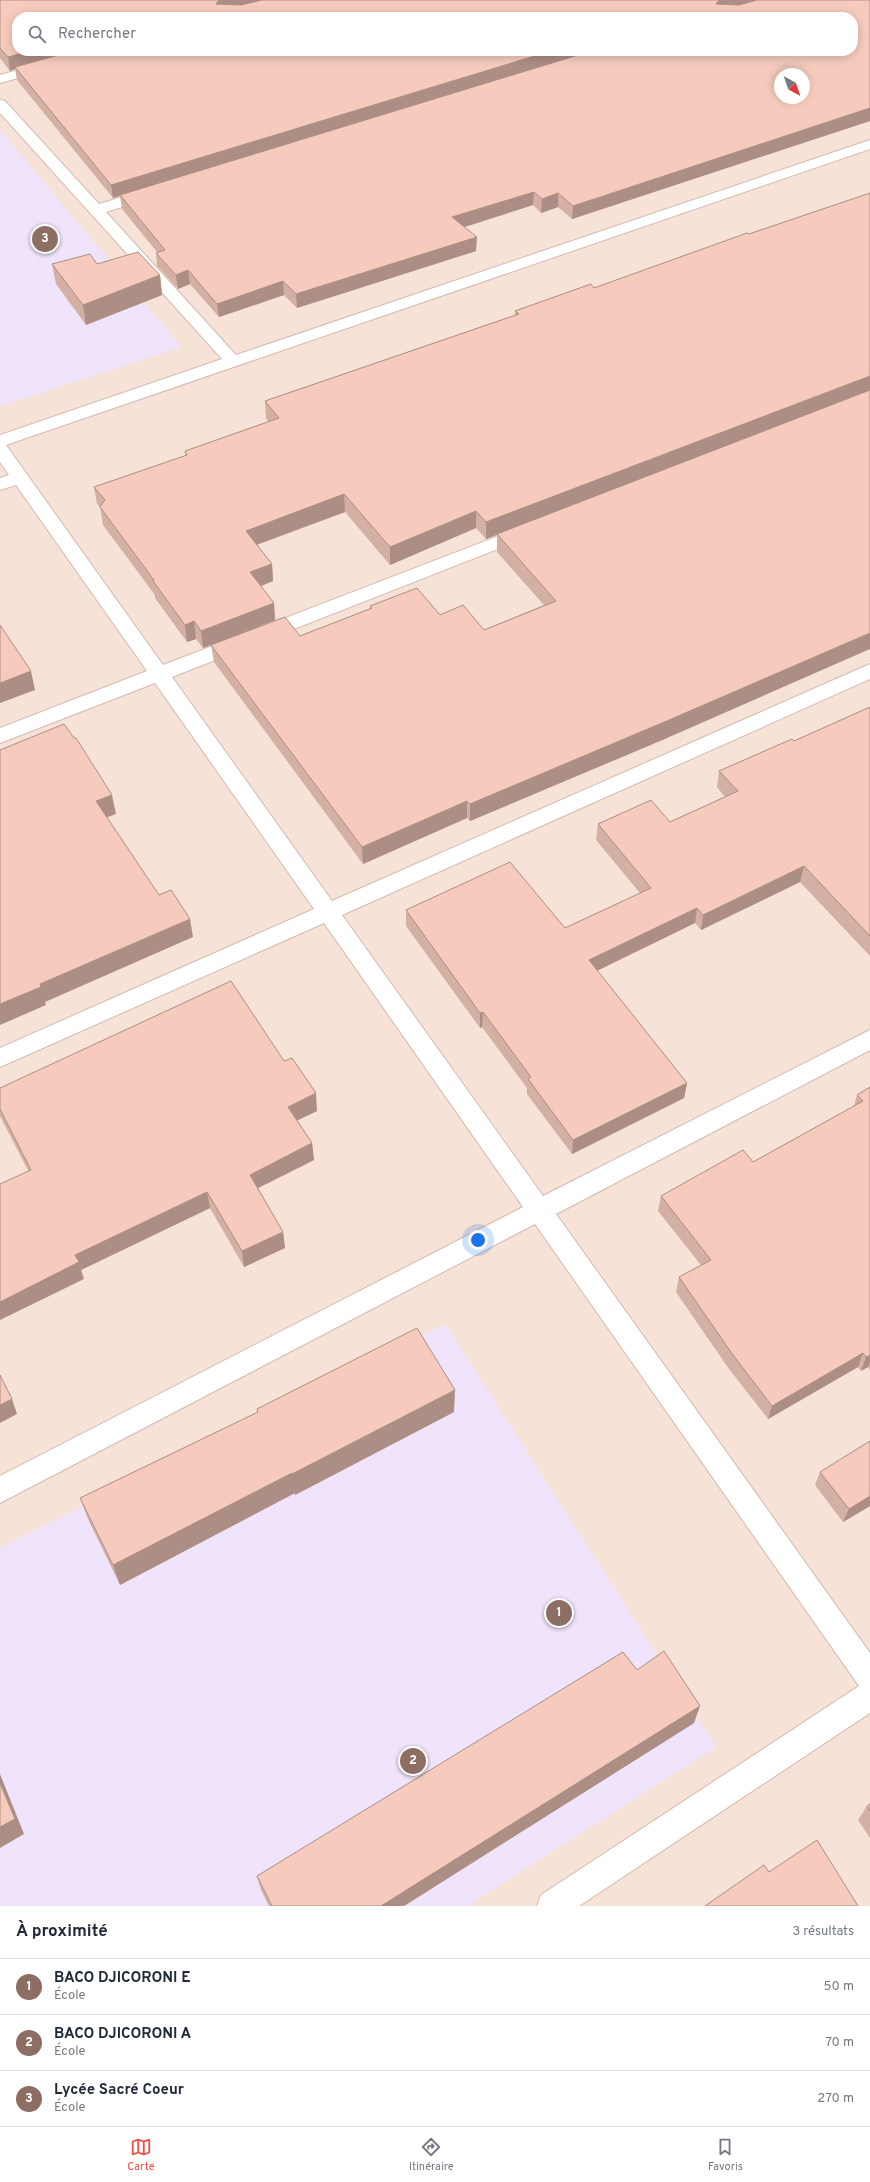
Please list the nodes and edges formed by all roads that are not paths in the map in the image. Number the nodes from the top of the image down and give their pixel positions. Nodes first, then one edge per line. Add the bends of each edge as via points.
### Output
1 (83, 56) edge
2 (0, 79) edge
3 (0, 104) edge
4 (863, 146) edge
5 (870, 159) edge
6 (163, 189) edge
7 (95, 210) junction
8 (234, 361) junction
9 (0, 441) edge
10 (0, 449) edge
11 (10, 481) edge
12 (544, 525) edge
13 (870, 671) edge
14 (160, 674) junction
15 (0, 736) edge
16 (328, 912) junction
17 (870, 1039) edge
18 (0, 1058) edge
19 (540, 1211) junction
20 (0, 1490) edge
21 (870, 1677) edge
22 (870, 1696) edge
23 (552, 1906) edge

1 - 2 street
3 - 7 street
4 - 5 street
4 - 8 street
6 - 7 street
7 - 8 street
8 - 9 street
10 - 11 street
11 - 14 street
12 - 14 street
13 - 16 street
14 - 15 street
14 - 16 street
16 - 18 street
16 - 19 street
17 - 19 street
19 - 20 street
19 - 21 street
22 - 23 street

